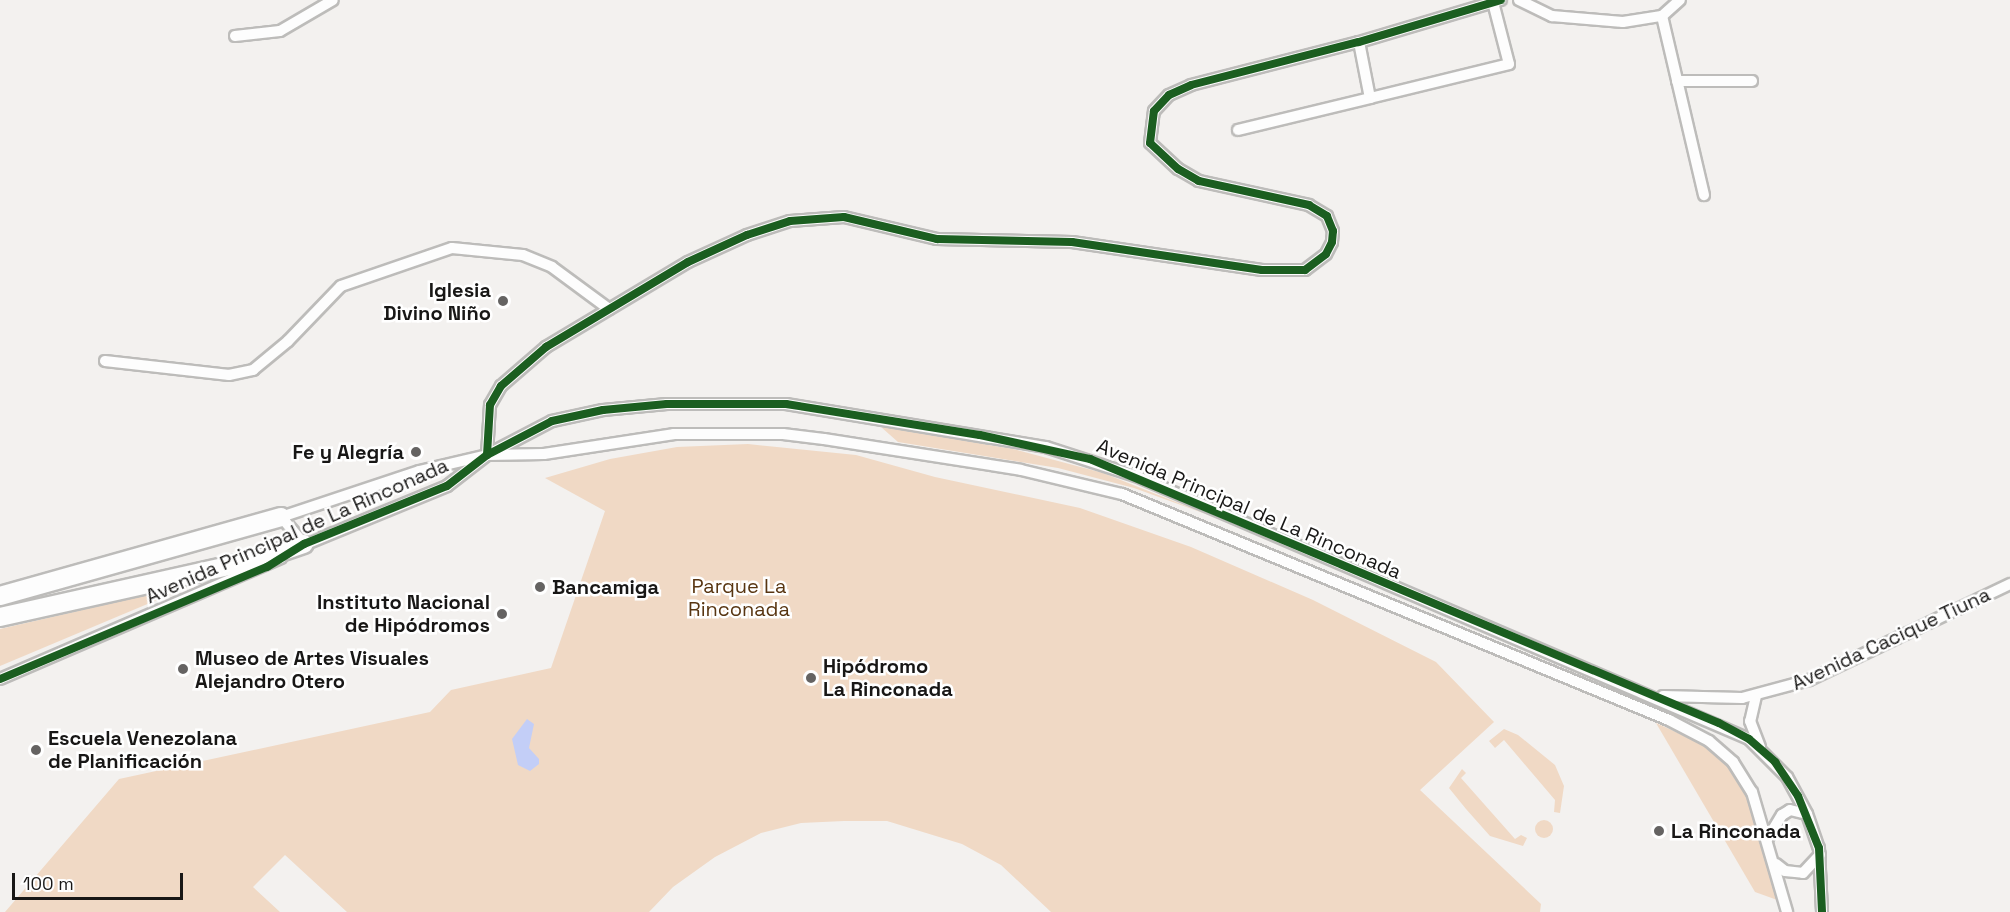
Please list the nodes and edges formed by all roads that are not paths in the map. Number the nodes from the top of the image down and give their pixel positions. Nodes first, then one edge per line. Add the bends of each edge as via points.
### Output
1 (333, 0) edge
2 (1519, 0) edge
3 (1680, 0) edge
4 (1497, 1) edge
5 (1662, 16) junction
6 (235, 36) dead end
7 (1359, 42) junction
8 (1677, 81) junction
9 (1752, 81) dead end
10 (1370, 98) junction
11 (1238, 130) dead end
12 (1704, 195) dead end
13 (609, 309) junction
14 (105, 361) dead end
15 (487, 455) junction
16 (281, 517) junction
17 (304, 544) junction
18 (2010, 584) edge
19 (0, 596) edge
20 (0, 617) edge
21 (0, 679) edge
22 (1654, 695) junction
23 (1756, 696) junction
24 (1760, 749) junction
25 (1807, 814) junction
26 (1768, 838) junction
27 (1820, 855) junction
28 (1776, 864) junction
29 (1787, 912) edge
30 (1822, 912) edge

1 - 6 street via 280,31
2 - 5 street via 1552,16 1623,22
3 - 5 street
4 - 7 street
4 - 10 street via 1509,64
5 - 8 street
7 - 10 street
7 - 13 street via 1191,85 1169,95 1154,111 1150,143 1178,169 1226,188 1309,205 1327,216 1333,231 1332,242 1326,254 1305,270 1262,270 1072,242 937,239 866,220 820,216 747,235 688,262
8 - 9 street
8 - 12 street
10 - 11 street
13 - 14 street via 552,267 524,255 452,248 341,286 253,370 229,375
13 - 15 street via 546,348 501,386 490,405
15 - 16 street, Avenida Principal de La Rinconada via 419,471
15 - 17 street, Avenida Principal de La Rinconada via 447,486
15 - 22 street, Avenida Principal de La Rinconada via 552,421 603,410 727,403 786,404 1046,447 1136,476
15 - 26 street, Avenida Principal de La Rinconada via 544,454 674,434 783,434 1021,470 1122,494 1669,720 1709,741 1722,749 1744,777
16 - 17 street
16 - 19 highway
17 - 20 highway via 263,558
17 - 21 street, Avenida Principal de La Rinconada via 267,567
18 - 23 street, Avenida Cacique Tiuna via 1809,680
22 - 23 street, Avenida Cacique Tiuna
22 - 24 street, Avenida Principal de La Rinconada via 1719,723
23 - 24 street via 1750,721
24 - 25 street, Avenida Principal de La Rinconada via 1787,777
25 - 26 street via 1790,810 1782,815
25 - 27 street, Avenida Principal de La Rinconada
26 - 28 street, Avenida Principal de La Rinconada
27 - 28 street via 1803,873 1785,871
27 - 30 street, Avenida Principal de La Rinconada
28 - 29 street, Avenida Principal de La Rinconada

